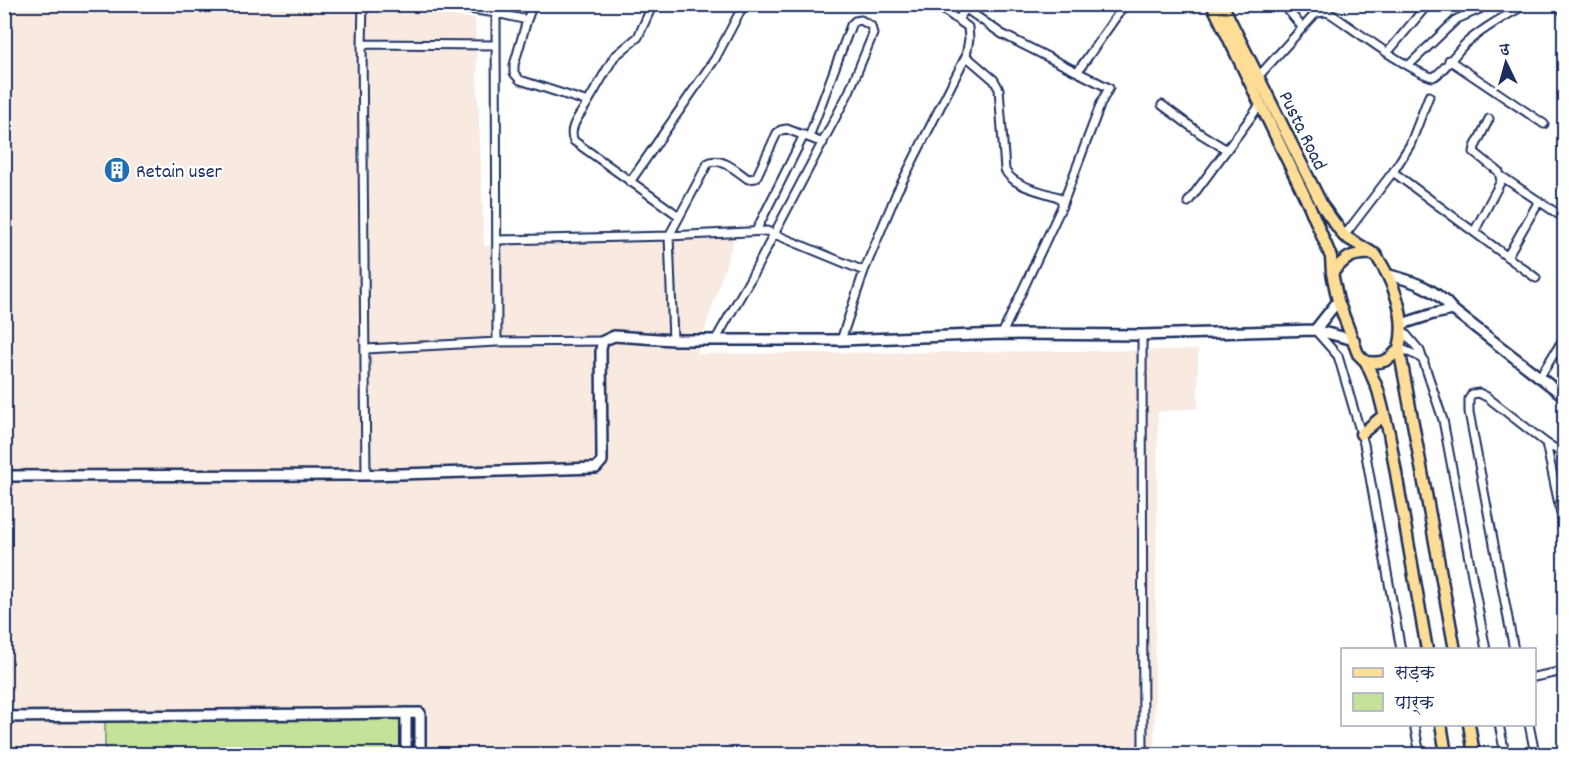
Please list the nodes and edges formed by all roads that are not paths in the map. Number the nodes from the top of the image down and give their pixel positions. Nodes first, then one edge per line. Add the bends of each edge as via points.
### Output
1 (363, 4) edge
2 (435, 4) edge
3 (533, 4) edge
4 (653, 4) edge
5 (744, 4) edge
6 (935, 4) edge
7 (1125, 4) edge
8 (1212, 4) edge
9 (1222, 4) edge
10 (1283, 4) edge
11 (1428, 4) edge
12 (1527, 4) edge
13 (1559, 4) edge
14 (968, 7) edge
15 (1480, 9) dead end
16 (496, 13) junction
17 (1564, 13) edge
18 (527, 20) junction
19 (958, 20) junction
20 (1302, 27) junction
21 (362, 44) junction
22 (496, 45) junction
23 (1388, 52) junction
24 (966, 56) junction
25 (1449, 60) junction
26 (1409, 65) junction
27 (1078, 71) junction
28 (1257, 77) junction
29 (1252, 88) junction
30 (1430, 96) dead end
31 (588, 102) junction
32 (1162, 105) dead end
33 (1260, 105) junction
34 (1489, 119) dead end
35 (1544, 123) dead end
36 (806, 136) junction
37 (823, 142) junction
38 (1227, 150) junction
39 (1393, 172) junction
40 (1501, 176) junction
41 (630, 182) junction
42 (1539, 201) junction
43 (1188, 202) dead end
44 (1062, 206) junction
45 (679, 216) junction
46 (1564, 218) edge
47 (756, 231) junction
48 (1474, 232) junction
49 (775, 234) junction
50 (669, 236) junction
51 (1344, 236) junction
52 (498, 240) junction
53 (1375, 254) junction
54 (1507, 257) junction
55 (864, 271) junction
56 (1332, 273) junction
57 (1389, 275) junction
58 (1536, 278) dead end
59 (1338, 302) junction
60 (1454, 310) junction
61 (1403, 328) junction
62 (1315, 330) junction
63 (1002, 334) junction
64 (1142, 335) junction
65 (1564, 338) edge
66 (716, 339) junction
67 (673, 340) junction
68 (842, 340) junction
69 (1354, 340) junction
70 (603, 341) junction
71 (497, 342) junction
72 (1399, 348) junction
73 (366, 349) junction
74 (1424, 361) junction
75 (1366, 362) junction
76 (1539, 378) junction
77 (1564, 396) edge
78 (1384, 415) junction
79 (1361, 434) junction
80 (1546, 443) junction
81 (1564, 454) edge
82 (366, 475) junction
83 (4, 476) edge
84 (1564, 528) edge
85 (1401, 648) edge
86 (1427, 648) edge
87 (1455, 648) edge
88 (1486, 648) edge
89 (1514, 648) edge
90 (1564, 671) edge
91 (1536, 676) edge
92 (406, 713) junction
93 (4, 717) edge
94 (1414, 726) edge
95 (1441, 726) edge
96 (1469, 726) edge
97 (1499, 726) edge
98 (1529, 726) edge
99 (406, 754) edge
100 (420, 754) edge
101 (1143, 754) edge
102 (1419, 754) edge
103 (1446, 754) edge
104 (1474, 754) edge
105 (1505, 754) edge
106 (1535, 754) edge

1 - 21 street
2 - 16 street
3 - 18 street
4 - 31 street via 638,37 614,57
5 - 41 street via 714,59
6 - 19 street
7 - 27 street
8 - 29 main road, Pusta Road
9 - 28 main road, Pusta Road
10 - 20 street
11 - 23 street
12 - 25 street via 1485,27
13 - 17 street
14 - 19 street
14 - 27 street via 1002,34
15 - 26 street via 1457,19
16 - 18 street
16 - 22 street
18 - 31 street via 514,74 520,80
19 - 24 street via 970,32
20 - 23 street via 1316,13 1326,12
20 - 28 street
21 - 22 street
21 - 73 street
22 - 52 street
23 - 26 street
24 - 44 street via 999,88 1008,176 1058,197
24 - 55 street via 897,192
25 - 26 street via 1433,77
25 - 35 street
27 - 44 street via 1109,88
28 - 29 street
28 - 51 main road, Pusta Road via 1311,187
29 - 33 main road, Pusta Road
30 - 39 street via 1410,145
31 - 41 street via 572,128 574,141
32 - 38 street
33 - 38 street
33 - 56 main road, Pusta Road via 1331,257
34 - 40 street via 1474,152
36 - 37 street
36 - 37 street via 851,25 861,20 871,26 871,41
36 - 45 street via 781,130 753,180 720,161 708,163
36 - 47 street
37 - 49 street
38 - 43 street
39 - 48 street
39 - 51 street
40 - 42 street
40 - 48 street
41 - 45 street
42 - 46 street
42 - 54 street
44 - 63 street
45 - 50 street
47 - 49 street
47 - 50 street
48 - 54 street
49 - 55 street
49 - 66 street
50 - 52 street
50 - 67 street
51 - 53 main road, Pusta Road
52 - 71 street
53 - 56 main road via 1359,252 1342,261
53 - 57 main road
54 - 58 street
55 - 68 street
56 - 59 main road, Pusta Road
57 - 60 street via 1414,281 1443,298
57 - 61 main road
59 - 62 street
59 - 69 main road, Pusta Road
60 - 61 street via 1433,314
60 - 76 street
61 - 72 main road
61 - 74 street
62 - 64 street
62 - 69 street
62 - 79 street via 1338,356
63 - 64 street
63 - 68 street
64 - 101 street
65 - 76 street
66 - 67 street
66 - 68 street
67 - 70 street via 614,336
69 - 75 main road, Pusta Road via 1358,354
70 - 71 street
70 - 82 street via 602,461 596,468
71 - 73 street
72 - 74 street
72 - 75 main road via 1381,364
72 - 87 main road
73 - 82 street
74 - 88 street via 1443,420
75 - 78 main road, Pusta Road
76 - 77 street
78 - 79 main road
78 - 86 main road, Pusta Road
79 - 85 street
80 - 81 street
80 - 84 street
80 - 89 street via 1487,397 1479,393 1468,399
82 - 83 street
90 - 91 street
92 - 93 street
92 - 99 street
92 - 100 street via 420,713
94 - 102 street
95 - 103 main road
96 - 104 main road
97 - 105 street
98 - 106 street

